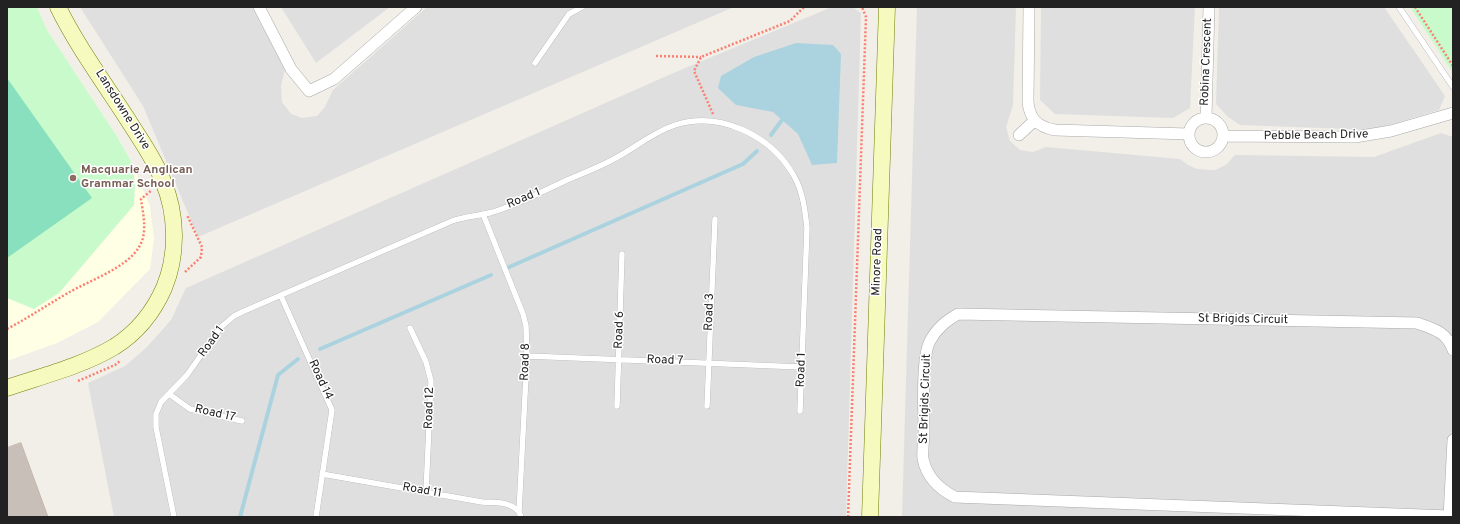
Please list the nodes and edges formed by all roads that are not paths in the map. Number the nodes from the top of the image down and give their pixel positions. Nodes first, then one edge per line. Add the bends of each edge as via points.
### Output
1 (58, 7) edge
2 (259, 7) edge
3 (416, 7) edge
4 (582, 7) edge
5 (887, 7) edge
6 (1028, 7) edge
7 (1209, 7) edge
8 (1399, 7) edge
9 (535, 63) dead end
10 (1453, 87) edge
11 (1453, 113) edge
12 (1206, 118) junction
13 (1034, 121) junction
14 (1019, 134) dead end
15 (1189, 134) junction
16 (1223, 136) junction
17 (483, 214) junction
18 (714, 219) dead end
19 (622, 254) dead end
20 (281, 296) junction
21 (410, 328) dead end
22 (1453, 350) edge
23 (527, 356) junction
24 (619, 359) junction
25 (708, 362) junction
26 (802, 367) junction
27 (7, 388) edge
28 (169, 394) junction
29 (617, 406) dead end
30 (707, 406) dead end
31 (800, 411) dead end
32 (242, 420) dead end
33 (1453, 440) edge
34 (322, 474) junction
35 (426, 492) junction
36 (520, 514) edge
37 (174, 517) edge
38 (316, 517) edge
39 (870, 517) edge
40 (1449, 517) edge

1 - 27 street, Lansdowne Drive via 143,142 164,182 174,230 173,254 168,278 159,299 149,317 132,334 92,358
2 - 3 street via 291,69 309,91 334,79
4 - 9 lane via 569,14
5 - 39 street, Minore Road
6 - 13 street via 1028,101
7 - 12 street, Robina Crescent
8 - 10 lane
11 - 16 street, Pebble Beach Drive via 1391,131 1356,137
12 - 15 street via 1196,121
12 - 16 street via 1218,123
13 - 14 street
13 - 15 street via 1040,126 1055,130
15 - 16 street via 1196,148 1206,152 1220,145
17 - 20 lane, Road 1 via 452,221
17 - 23 lane, Road 8 via 523,314
17 - 26 lane, Road 1 via 508,206 612,160 659,132 676,125 716,122 753,134 769,146 794,175 805,209 807,228
18 - 25 lane, Road 3
19 - 24 lane, Road 6
20 - 28 lane, Road 1 via 238,314 226,322 187,375
20 - 34 lane, Road 14 via 331,406 332,421
21 - 35 lane, Road 12 via 426,362 431,381
22 - 40 street, St Brigids Circuit via 1449,339 1435,329 1417,323 958,314 941,324 929,342 924,402 923,459 933,481 942,491 955,497
23 - 24 lane, Road 7
23 - 36 lane, Road 8
24 - 25 lane, Road 7
24 - 29 lane, Road 6
25 - 26 lane, Road 7
25 - 30 lane, Road 3
26 - 31 lane, Road 1
28 - 32 lane, Road 17 via 190,409
28 - 37 lane, Road 1 via 157,408 155,420
33 - 40 street, St Brigids Circuit
34 - 35 lane, Road 11
34 - 38 lane, Road 14
35 - 36 lane, Road 11 via 482,502 505,503

